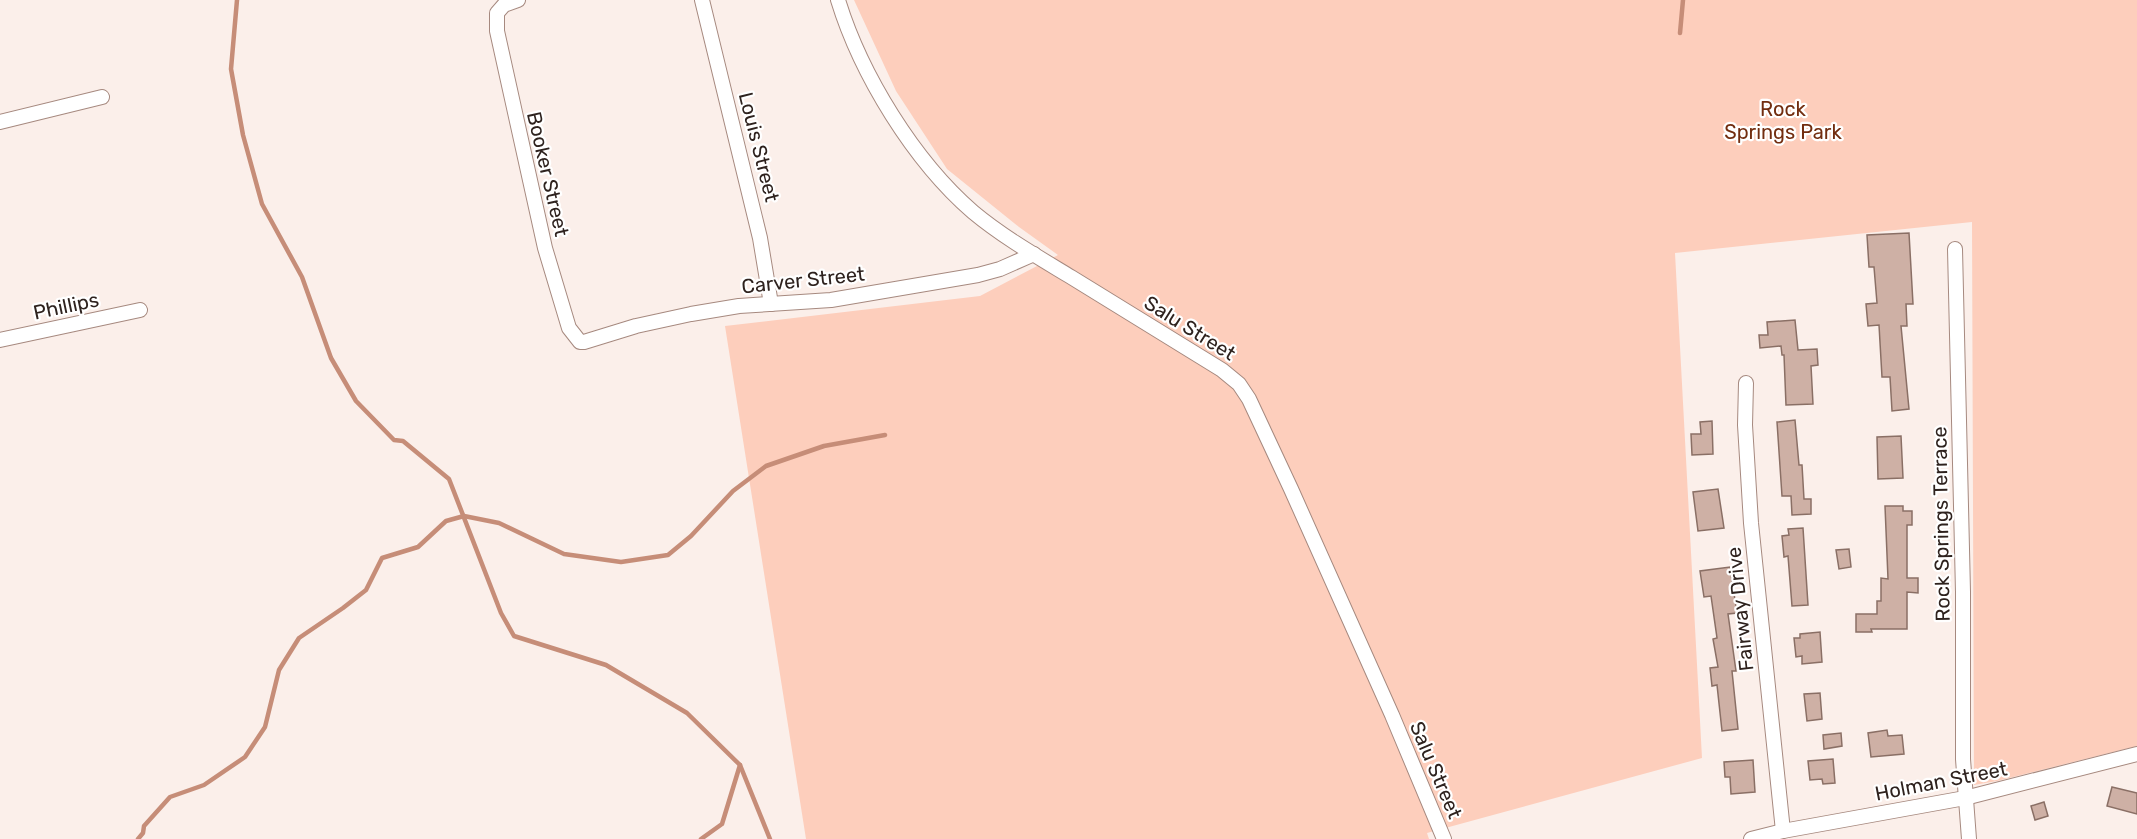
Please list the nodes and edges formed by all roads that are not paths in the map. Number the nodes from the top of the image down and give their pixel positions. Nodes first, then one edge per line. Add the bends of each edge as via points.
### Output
1 (518, 0) edge
2 (702, 0) edge
3 (838, 0) edge
4 (102, 97) dead end
5 (0, 122) edge
6 (1955, 249) dead end
7 (1034, 254) junction
8 (771, 304) junction
9 (140, 310) dead end
10 (576, 339) joint
11 (0, 340) edge
12 (1746, 382) dead end
13 (2137, 754) edge
14 (1965, 798) junction
15 (1783, 831) junction
16 (1444, 839) edge
17 (1750, 839) edge
18 (1969, 839) edge

1 - 10 street, Booker Street via 496,13 497,31 545,248 561,306
2 - 8 street, Louis Street via 752,204
3 - 7 street, Salu Street via 878,92 914,146 972,210
4 - 5 street
6 - 14 street, Rock Springs Terrace
7 - 8 street, Carver Street via 978,275 831,300
7 - 16 street, Salu Street via 1239,384 1364,652
8 - 10 street, Carver Street via 691,314 584,342
9 - 11 street, Phillips
12 - 15 street, Fairway Drive via 1751,524
13 - 14 street, Holman Street
14 - 15 street, Holman Street
14 - 18 street, Rock Springs Terrace
15 - 17 street, Holman Street

